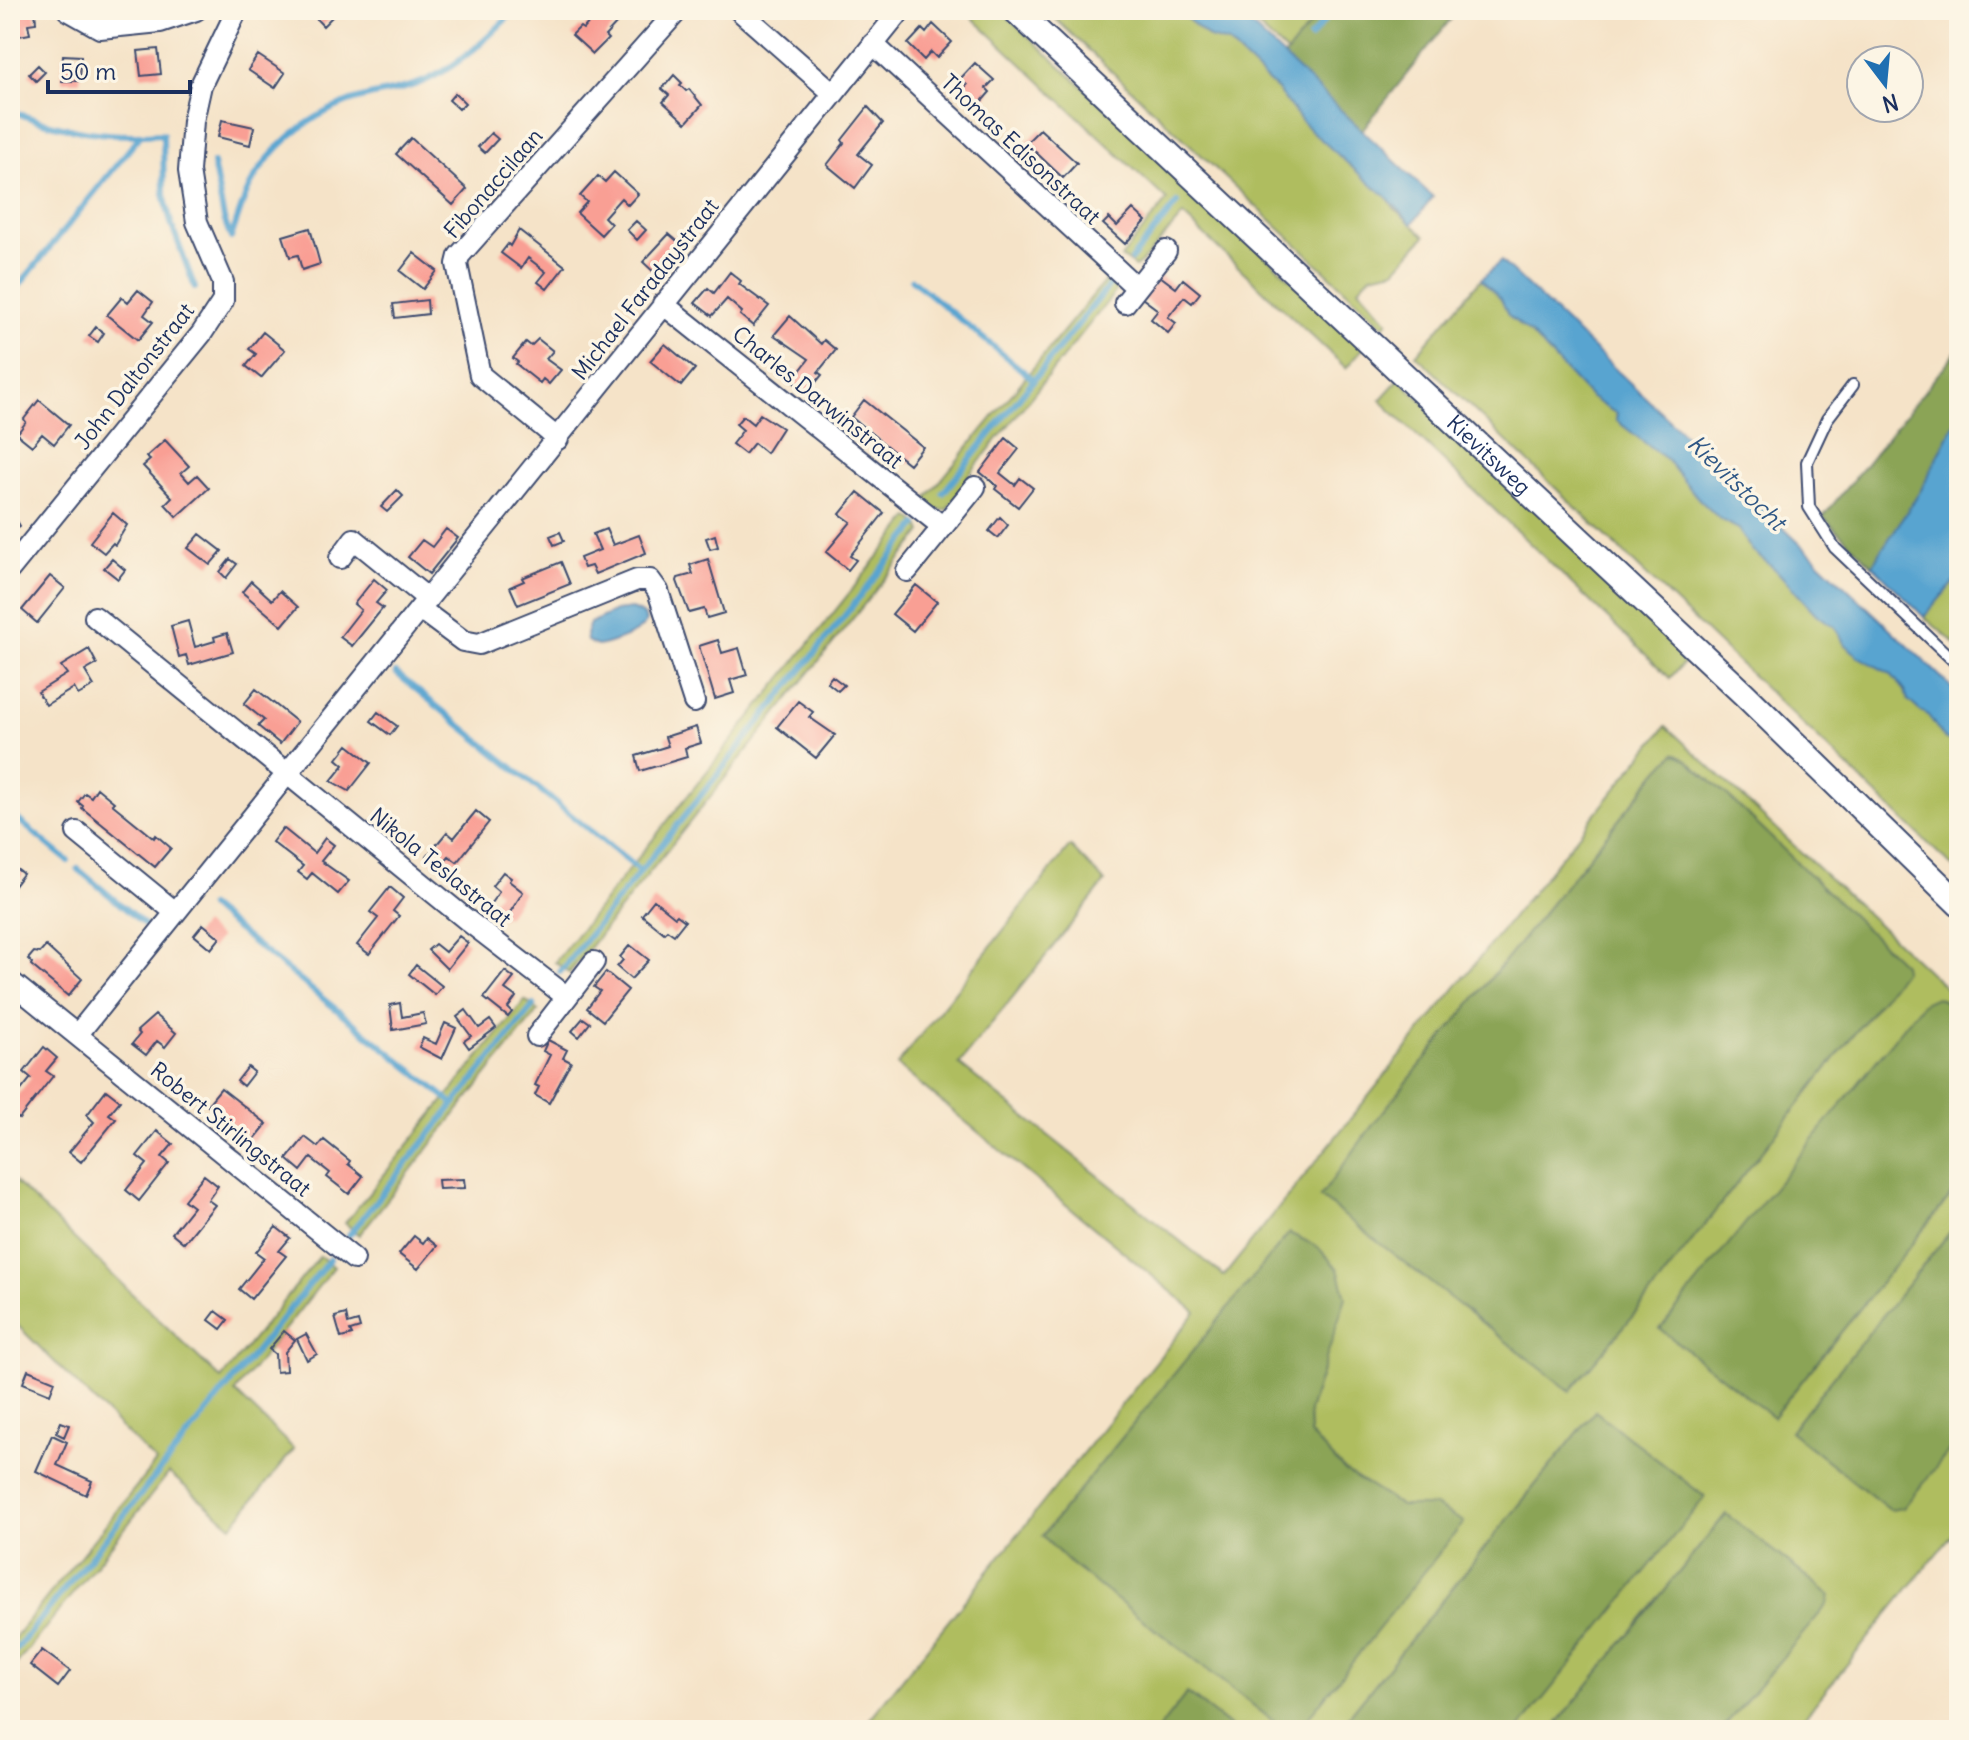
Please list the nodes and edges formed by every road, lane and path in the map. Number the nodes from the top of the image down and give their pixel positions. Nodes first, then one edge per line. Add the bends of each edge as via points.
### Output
1 (68, 10) edge
2 (196, 10) edge
3 (237, 10) edge
4 (678, 10) edge
5 (739, 10) edge
6 (901, 10) edge
7 (1015, 10) edge
8 (873, 44) junction
9 (833, 93) junction
10 (1166, 251) dead end
11 (663, 304) junction
12 (1853, 385) dead end
13 (558, 439) junction
14 (975, 487) dead end
15 (943, 527) junction
16 (340, 558) dead end
17 (10, 569) edge
18 (907, 571) dead end
19 (424, 604) junction
20 (95, 617) dead end
21 (1959, 666) edge
22 (694, 702) dead end
23 (287, 773) junction
24 (77, 832) dead end
25 (1959, 904) edge
26 (175, 912) junction
27 (594, 962) dead end
28 (10, 981) edge
29 (567, 997) junction
30 (77, 1035) junction
31 (537, 1036) dead end
32 (354, 1259) dead end

1 - 2 street via 100,28 160,22
3 - 17 street, John Daltonstraat via 201,85 189,171 197,222 223,282 223,301
4 - 13 street, Fibonaccilaan via 459,256 480,375
5 - 9 street
6 - 8 street, Michael Faradaystraat
7 - 25 street, Kievitsweg via 1743,693
8 - 9 street, Michael Faradaystraat
8 - 10 street, Thomas Edisonstraat via 1131,295
9 - 11 street, Michael Faradaystraat
11 - 13 street, Michael Faradaystraat
11 - 15 street, Charles Darwinstraat
12 - 21 lane via 1827,419 1807,462 1809,507 1835,548
13 - 19 street, Michael Faradaystraat
14 - 15 street
15 - 18 street
16 - 19 street via 354,539
19 - 22 street via 463,641 479,644 637,580 650,580
19 - 23 street, Michael Faradaystraat
20 - 23 street
23 - 26 street, Michael Faradaystraat
23 - 29 street, Nikola Teslastraat
24 - 26 street
26 - 30 street, Michael Faradaystraat
27 - 29 street
28 - 30 street, Robert Stirlingstraat
29 - 31 street
30 - 32 street, Robert Stirlingstraat

